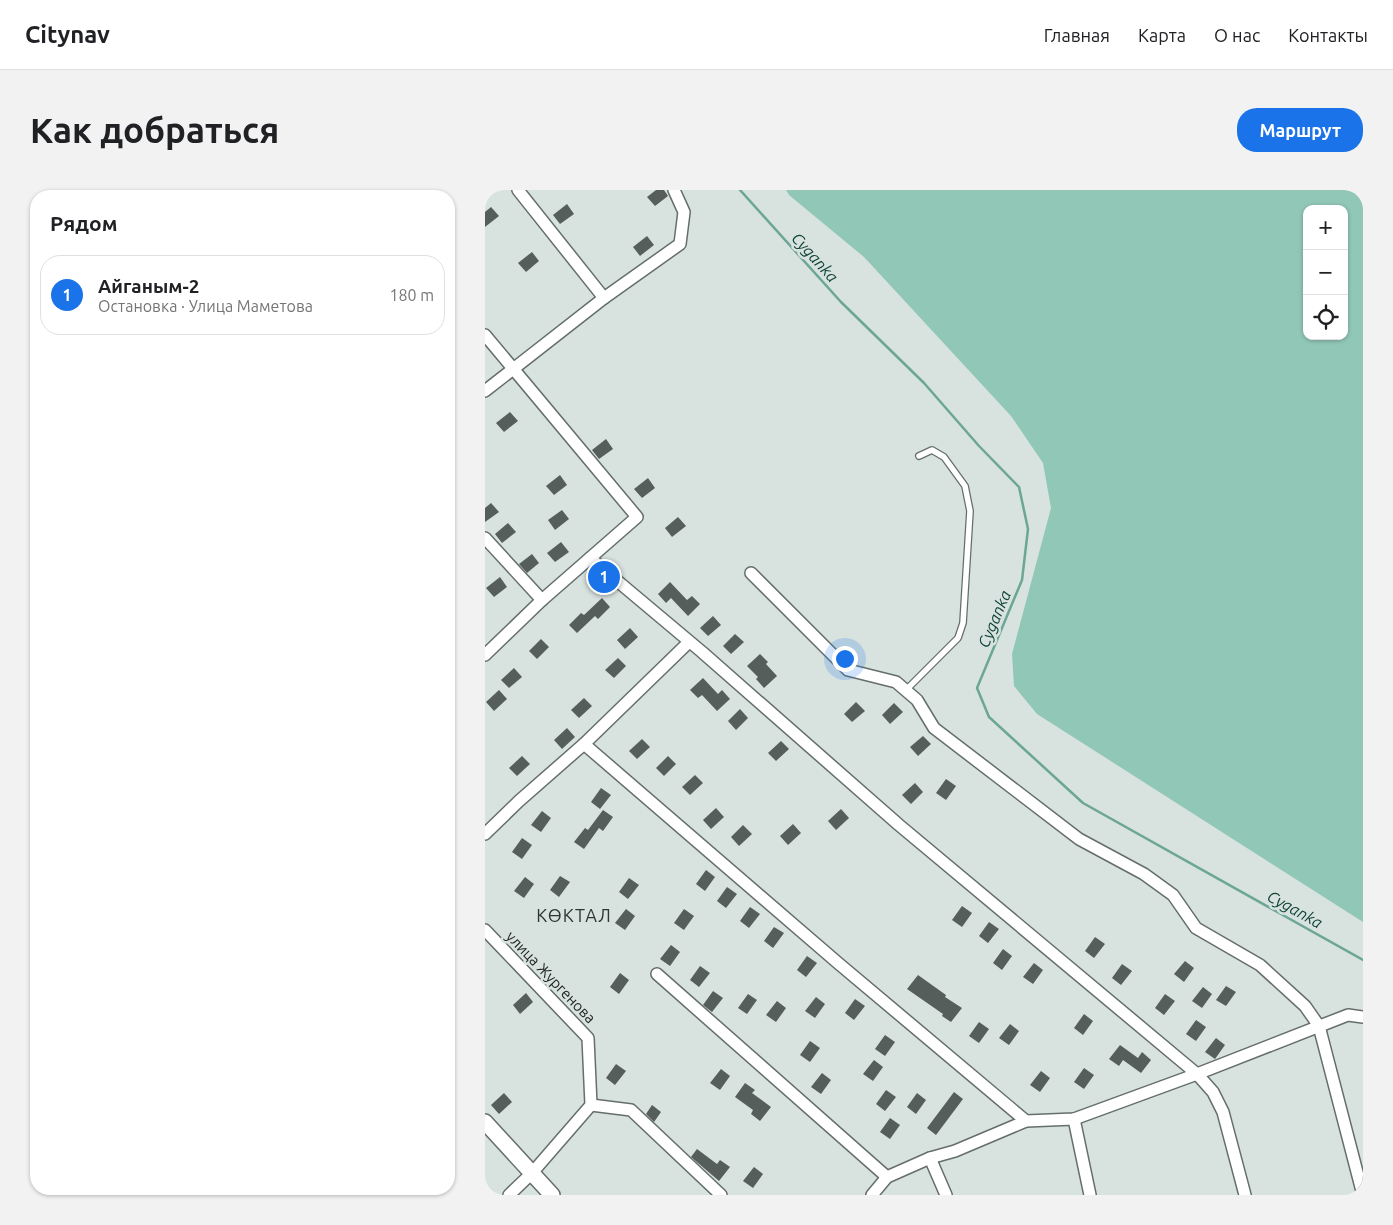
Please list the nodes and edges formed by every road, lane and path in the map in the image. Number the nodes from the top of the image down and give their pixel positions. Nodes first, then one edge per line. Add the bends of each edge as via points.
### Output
1 (518, 190) edge
2 (674, 190) edge
3 (604, 298) junction
4 (485, 335) edge
5 (513, 368) junction
6 (485, 391) edge
7 (919, 456) dead end
8 (485, 538) edge
9 (590, 558) junction
10 (751, 573) dead end
11 (542, 600) junction
12 (689, 642) junction
13 (485, 654) edge
14 (905, 690) junction
15 (584, 744) junction
16 (485, 834) edge
17 (485, 930) edge
18 (657, 974) dead end
19 (1363, 1017) edge
20 (1319, 1026) junction
21 (1197, 1074) junction
22 (591, 1105) junction
23 (1073, 1119) junction
24 (1026, 1121) junction
25 (485, 1122) edge
26 (930, 1158) junction
27 (532, 1173) junction
28 (887, 1177) junction
29 (509, 1195) edge
30 (552, 1195) edge
31 (721, 1195) edge
32 (872, 1195) edge
33 (946, 1195) edge
34 (1090, 1195) edge
35 (1245, 1195) edge
36 (1363, 1195) edge

1 - 3 street
2 - 3 street via 684,212 679,244
3 - 5 street
4 - 5 street
5 - 6 street
5 - 9 street via 637,517
7 - 14 lane via 932,450 944,457 965,486 970,511 963,623 958,638
8 - 11 street
9 - 11 street
9 - 12 street
10 - 14 street via 848,670 896,682
11 - 13 street
12 - 15 street
12 - 21 street via 899,825
14 - 20 street via 917,700 934,728 1079,839 1144,874 1173,895 1196,928 1260,965 1305,1006
15 - 16 street
15 - 24 street
17 - 22 street, улица Жургенова via 588,1038
18 - 28 street
19 - 20 street via 1348,1015
20 - 21 street
20 - 36 street
21 - 23 street
21 - 35 street via 1213,1092 1223,1112
22 - 27 street
22 - 31 street via 631,1110
23 - 24 street
23 - 34 street
24 - 26 street
25 - 27 street
26 - 28 street
26 - 33 street
27 - 29 street
27 - 30 street
28 - 32 street

